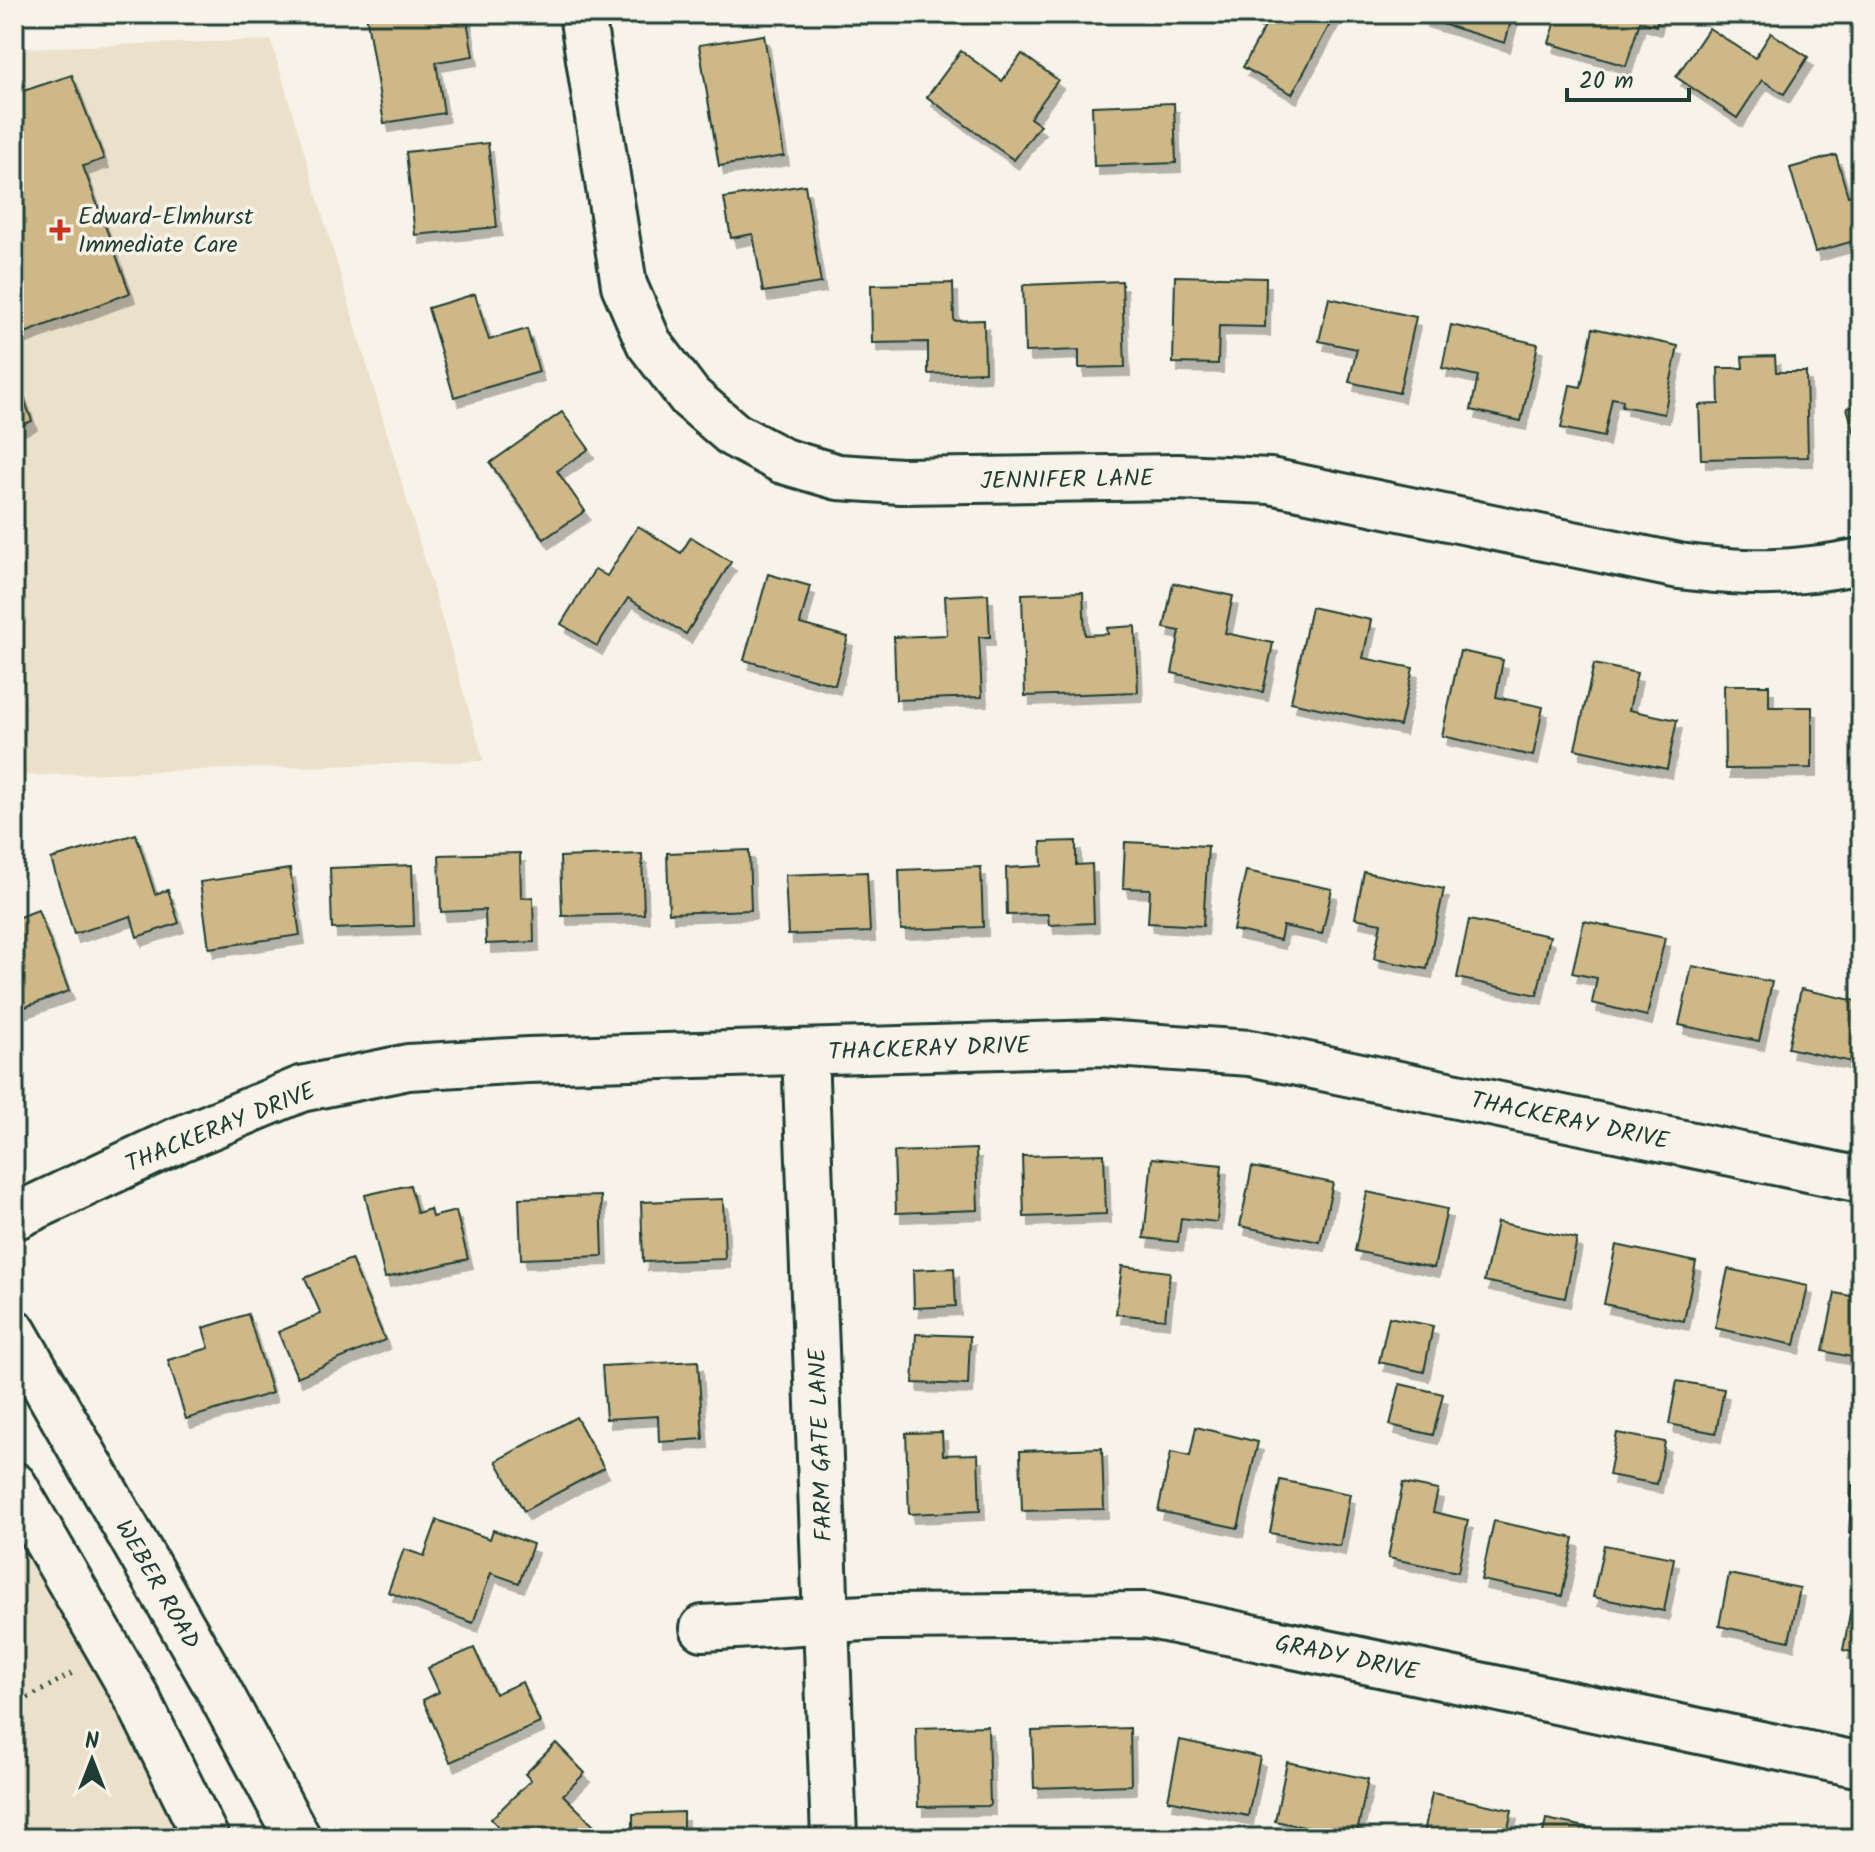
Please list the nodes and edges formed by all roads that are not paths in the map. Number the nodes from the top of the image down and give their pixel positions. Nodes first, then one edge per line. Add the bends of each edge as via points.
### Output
1 (582, 14) edge
2 (1861, 561) edge
3 (805, 1052) junction
4 (1861, 1180) edge
5 (14, 1217) edge
6 (14, 1332) edge
7 (14, 1485) edge
8 (826, 1620) junction
9 (703, 1628) dead end
10 (1861, 1765) edge
11 (206, 1838) edge
12 (298, 1838) edge
13 (834, 1838) edge

1 - 2 street, JENNIFER LANE via 624,285 649,343 690,397 734,435 783,461 838,477 901,481 1270,481 1679,566 1796,573
3 - 4 street, THACKERAY DRIVE via 1100,1043 1250,1053
3 - 5 street, THACKERAY DRIVE via 408,1067 316,1086 178,1140
3 - 8 street, FARM GATE LANE
6 - 12 street, WEBER ROAD
7 - 11 street via 110,1652
8 - 9 street, GRADY DRIVE
8 - 10 street, GRADY DRIVE via 1146,1615
8 - 13 street, FARM GATE LANE

